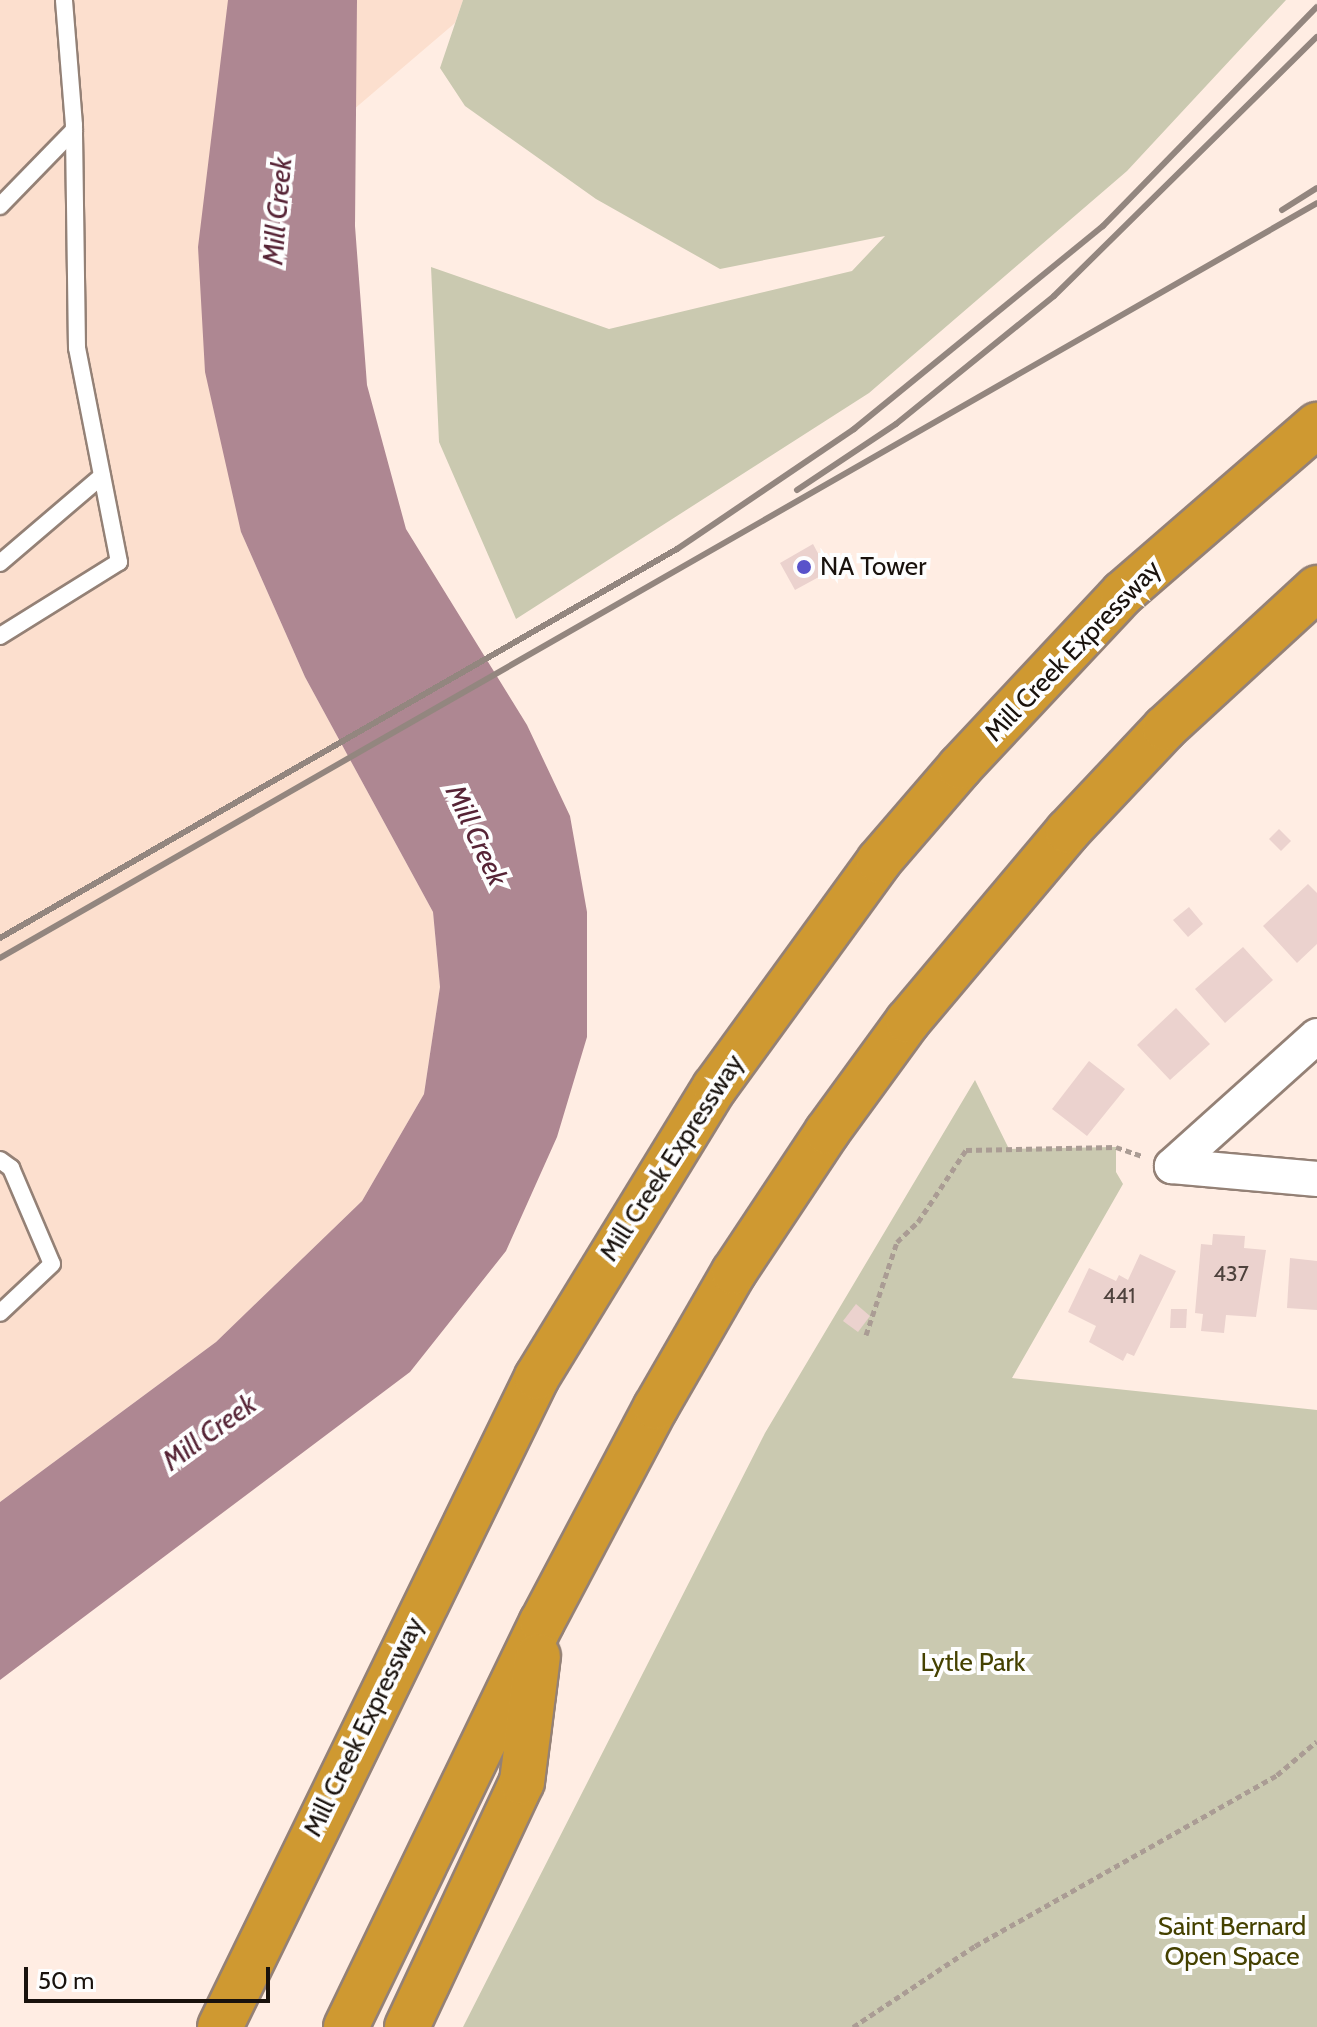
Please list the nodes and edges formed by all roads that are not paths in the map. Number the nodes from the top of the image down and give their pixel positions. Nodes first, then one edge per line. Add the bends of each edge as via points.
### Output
1 (64, 0) edge
2 (74, 130) junction
3 (0, 206) edge
4 (1317, 425) edge
5 (102, 476) junction
6 (0, 563) edge
7 (1317, 588) edge
8 (0, 636) edge
9 (1317, 1036) edge
10 (0, 1160) edge
11 (1317, 1179) edge
12 (0, 1313) edge
13 (542, 1622) junction
14 (220, 2027) edge
15 (346, 2027) edge
16 (407, 2027) edge

1 - 2 lane
2 - 3 lane
2 - 5 lane via 77,348
4 - 14 highway, Mill Creek Expressway via 1123,593 960,767 879,861 715,1087 537,1377
5 - 6 lane
5 - 8 lane via 119,562
7 - 13 highway via 1143,750 908,1021 734,1272
9 - 11 street via 1172,1166
10 - 12 lane via 11,1168 52,1264
13 - 15 highway
13 - 16 highway via 522,1782

